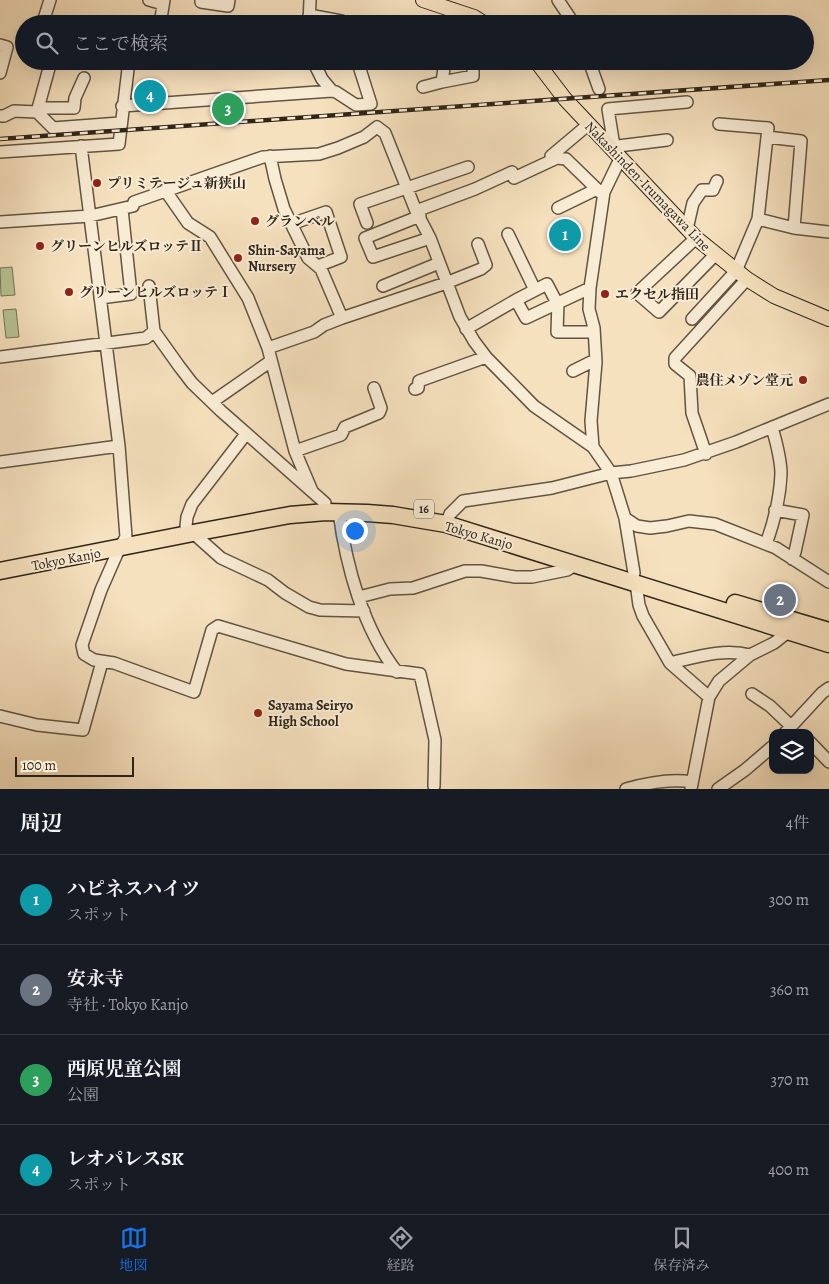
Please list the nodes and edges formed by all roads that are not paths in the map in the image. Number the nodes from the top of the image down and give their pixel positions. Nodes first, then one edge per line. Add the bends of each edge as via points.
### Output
1 (50, 0) edge
2 (149, 0) edge
3 (201, 0) edge
4 (229, 0) edge
5 (310, 0) edge
6 (423, 0) edge
7 (558, 0) edge
8 (163, 2) edge
9 (452, 9) junction
10 (45, 15) edge
11 (161, 15) edge
12 (309, 15) edge
13 (451, 15) edge
14 (464, 15) edge
15 (568, 15) edge
16 (0, 45) edge
17 (49, 70) edge
18 (128, 70) edge
19 (318, 70) edge
20 (360, 70) edge
21 (444, 70) edge
22 (473, 70) edge
23 (545, 70) edge
24 (592, 70) edge
25 (0, 73) edge
26 (84, 78) dead end
27 (442, 82) junction
28 (424, 87) dead end
29 (599, 89) dead end
30 (332, 91) junction
31 (687, 102) dead end
32 (122, 106) junction
33 (38, 110) junction
34 (0, 116) edge
35 (120, 123) junction
36 (588, 124) junction
37 (719, 124) dead end
38 (767, 137) junction
39 (667, 140) dead end
40 (81, 146) junction
41 (615, 151) junction
42 (0, 152) edge
43 (270, 156) junction
44 (552, 160) junction
45 (468, 166) dead end
46 (717, 181) dead end
47 (407, 187) junction
48 (166, 190) junction
49 (600, 192) junction
50 (558, 208) dead end
51 (122, 209) junction
52 (418, 213) junction
53 (90, 216) junction
54 (758, 219) junction
55 (0, 222) edge
56 (367, 223) dead end
57 (291, 224) junction
58 (794, 228) junction
59 (829, 232) edge
60 (508, 234) dead end
61 (691, 234) junction
62 (430, 238) junction
63 (478, 244) dead end
64 (716, 255) junction
65 (439, 264) junction
66 (318, 266) junction
67 (741, 275) junction
68 (446, 283) junction
69 (149, 286) dead end
70 (383, 286) dead end
71 (590, 288) junction
72 (535, 290) junction
73 (100, 298) junction
74 (516, 300) junction
75 (557, 302) junction
76 (342, 318) junction
77 (692, 319) dead end
78 (829, 319) edge
79 (466, 329) junction
80 (154, 330) junction
81 (594, 332) junction
82 (106, 343) junction
83 (268, 348) junction
84 (0, 357) edge
85 (486, 357) junction
86 (271, 361) junction
87 (596, 362) junction
88 (573, 371) dead end
89 (374, 388) dead end
90 (415, 390) dead end
91 (212, 402) junction
92 (829, 404) edge
93 (772, 427) junction
94 (246, 434) junction
95 (119, 446) junction
96 (593, 447) junction
97 (295, 451) junction
98 (706, 454) junction
99 (0, 462) edge
100 (611, 473) junction
101 (312, 491) junction
102 (332, 507) junction
103 (775, 510) junction
104 (625, 518) junction
105 (448, 519) junction
106 (190, 529) junction
107 (122, 543) junction
108 (766, 544) junction
109 (792, 559) junction
110 (0, 561) edge
111 (577, 564) junction
112 (0, 571) edge
113 (635, 578) junction
114 (829, 582) edge
115 (359, 597) junction
116 (364, 611) junction
117 (788, 632) junction
118 (829, 632) edge
119 (829, 644) edge
120 (750, 655) junction
121 (102, 662) junction
122 (670, 663) junction
123 (397, 672) junction
124 (829, 688) edge
125 (752, 694) dead end
126 (709, 697) junction
127 (0, 716) edge
128 (793, 729) edge
129 (814, 746) edge
130 (769, 749) edge
131 (829, 762) edge
132 (434, 786) dead end
133 (692, 786) edge
134 (626, 789) edge
135 (718, 789) edge

1 - 10 street
2 - 8 street
3 - 4 street via 228,6
5 - 12 street
6 - 9 main road
7 - 15 street
8 - 11 street
9 - 13 street
9 - 14 main road
16 - 25 street via 7,47
17 - 33 street
18 - 32 street
19 - 30 street
20 - 30 street via 371,104 356,105
21 - 27 street
22 - 27 street via 473,76
23 - 36 main road, Nakashinden-Irumagawa Line via 565,99
24 - 29 street
26 - 33 street via 74,108
27 - 28 street
30 - 32 street
31 - 41 street via 608,109
32 - 35 street
33 - 34 street
33 - 35 street via 53,128
35 - 40 street via 118,144
36 - 41 main road, Nakashinden-Irumagawa Line
36 - 44 street via 551,156
37 - 38 street via 768,128
38 - 54 street
38 - 58 street via 801,141
39 - 41 street
40 - 42 street
40 - 53 street
41 - 49 street via 610,177
41 - 61 main road, Nakashinden-Irumagawa Line
43 - 47 street via 319,154 364,137 377,127 385,133
43 - 48 street
43 - 57 street
44 - 49 street via 566,159
44 - 52 street via 514,178 512,172
45 - 47 street
46 - 61 street via 713,190 702,190 693,203
47 - 52 street
47 - 56 street via 360,204
48 - 51 street
48 - 83 street via 188,222 210,237 226,261 248,298
49 - 50 street
49 - 71 street
51 - 53 street
51 - 73 street via 131,294
52 - 62 street
52 - 62 street via 365,238 373,257
53 - 55 street
53 - 73 street
54 - 58 street
54 - 67 street
57 - 66 street via 308,258
57 - 66 street via 326,212 341,257
58 - 59 street
60 - 72 street
61 - 64 main road, Nakashinden-Irumagawa Line
61 - 64 street via 637,293 660,312
62 - 65 street
63 - 68 street via 486,264
64 - 67 main road, Nakashinden-Irumagawa Line
65 - 68 street
65 - 70 street
66 - 76 street
67 - 77 street
67 - 78 main road, Nakashinden-Irumagawa Line via 774,296
67 - 98 street via 675,358 675,364 690,376 692,413
68 - 76 street
68 - 79 street
69 - 80 street
71 - 75 street
71 - 81 street via 589,309
72 - 74 street
72 - 75 street via 548,284
73 - 82 street
74 - 75 street via 526,318
74 - 79 street
75 - 81 street via 557,332
76 - 83 street
79 - 85 street
80 - 82 street via 146,338
80 - 91 street via 183,372
81 - 87 street
82 - 84 street
82 - 95 street
83 - 86 street
85 - 90 street via 419,381
85 - 96 street via 534,406
86 - 91 street
86 - 97 street
87 - 88 street
87 - 96 street via 591,421
89 - 97 street via 381,408 379,413 344,427 341,435
91 - 94 street
92 - 93 street
93 - 98 street
93 - 103 street via 781,474
94 - 101 street
94 - 106 street via 192,504 187,517
95 - 99 street
95 - 107 street
96 - 100 street
97 - 101 street
98 - 100 street
100 - 104 street
100 - 105 street via 552,488 463,501
101 - 102 street
102 - 105 highway, Tokyo Kanjo / 16 via 394,505
102 - 106 highway, Tokyo Kanjo / 16 via 269,510
102 - 115 street
103 - 108 street
103 - 109 street via 803,515
104 - 108 street via 637,526 650,528 690,521 706,522
104 - 113 street
105 - 111 highway, Tokyo Kanjo / 16
105 - 113 highway, Tokyo Kanjo / 16
106 - 107 highway, Tokyo Kanjo / 16
106 - 116 street via 221,558 268,580 309,607
107 - 110 highway, Tokyo Kanjo / 16
107 - 112 highway, Tokyo Kanjo / 16
107 - 121 street via 82,645 87,657
108 - 109 street
109 - 114 street
111 - 113 highway, Tokyo Kanjo / 16
111 - 115 street via 567,570 532,577 465,571 413,588 390,589
113 - 117 highway, Tokyo Kanjo / 16
113 - 118 highway, Tokyo Kanjo / 16
113 - 122 street via 643,616
115 - 116 street
116 - 123 street via 383,654
117 - 119 highway, Tokyo Kanjo / 16
117 - 120 street
120 - 122 street via 719,653
120 - 126 street via 719,681
121 - 123 street via 114,663 194,692 212,630 218,626 346,664
121 - 127 street via 83,730 37,726
122 - 126 street
123 - 132 street via 420,674 435,740
124 - 128 street
125 - 128 street via 770,706
126 - 133 street
129 - 131 street
130 - 135 street
133 - 134 street via 678,780

